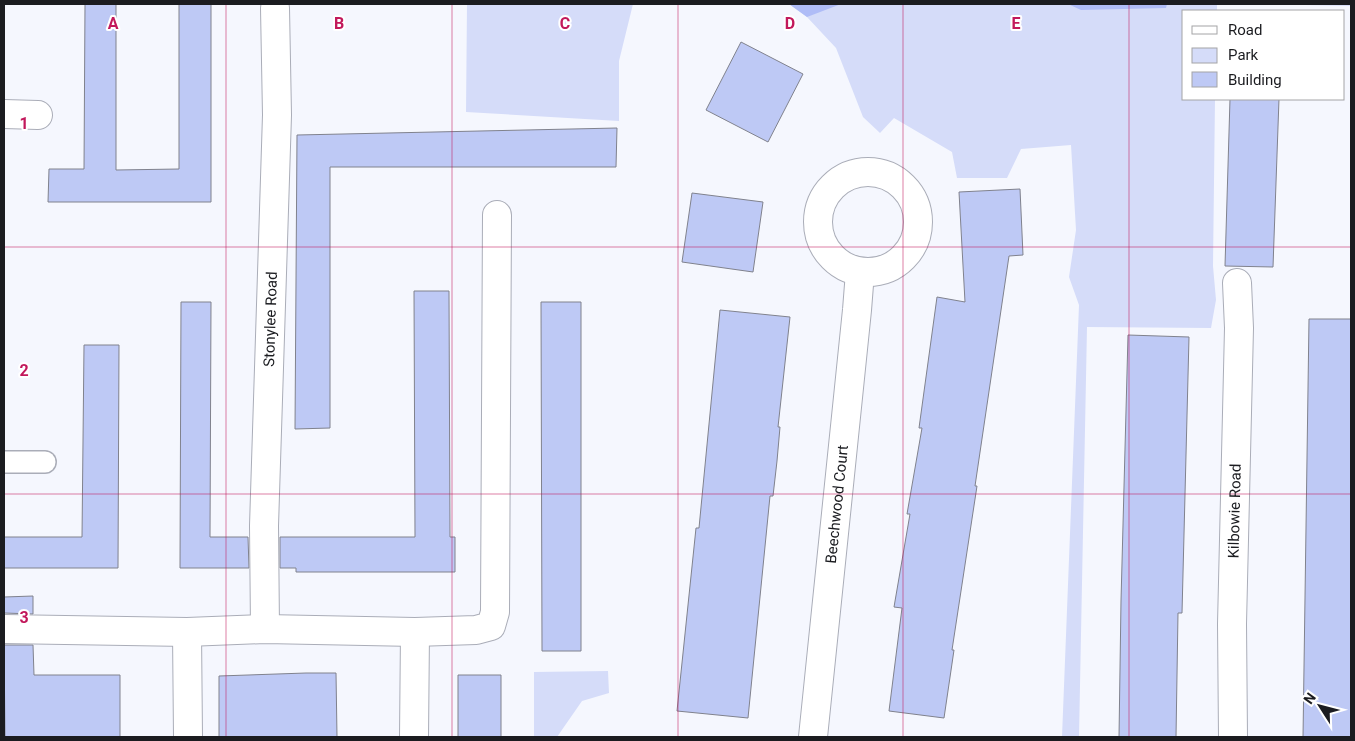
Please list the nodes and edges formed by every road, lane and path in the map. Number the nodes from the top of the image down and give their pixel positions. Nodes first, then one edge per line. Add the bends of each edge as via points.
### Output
1 (275, 8) dead end
2 (4, 114) edge
3 (38, 115) dead end
4 (497, 215) dead end
5 (860, 272) dead end
6 (1237, 284) dead end
7 (4, 462) edge
8 (45, 462) dead end
9 (4, 629) edge
10 (265, 629) junction
11 (187, 632) junction
12 (415, 632) junction
13 (188, 737) edge
14 (414, 737) edge
15 (813, 737) edge
16 (1233, 737) edge

1 - 10 street, Stonylee Road via 277,115 264,526
2 - 3 street
4 - 12 street via 495,612 490,626 476,630
5 - 15 street, Beechwood Court
6 - 16 street, Kilbowie Road
7 - 8 lane
9 - 11 street
10 - 11 street
10 - 12 street
11 - 13 street
12 - 14 street

